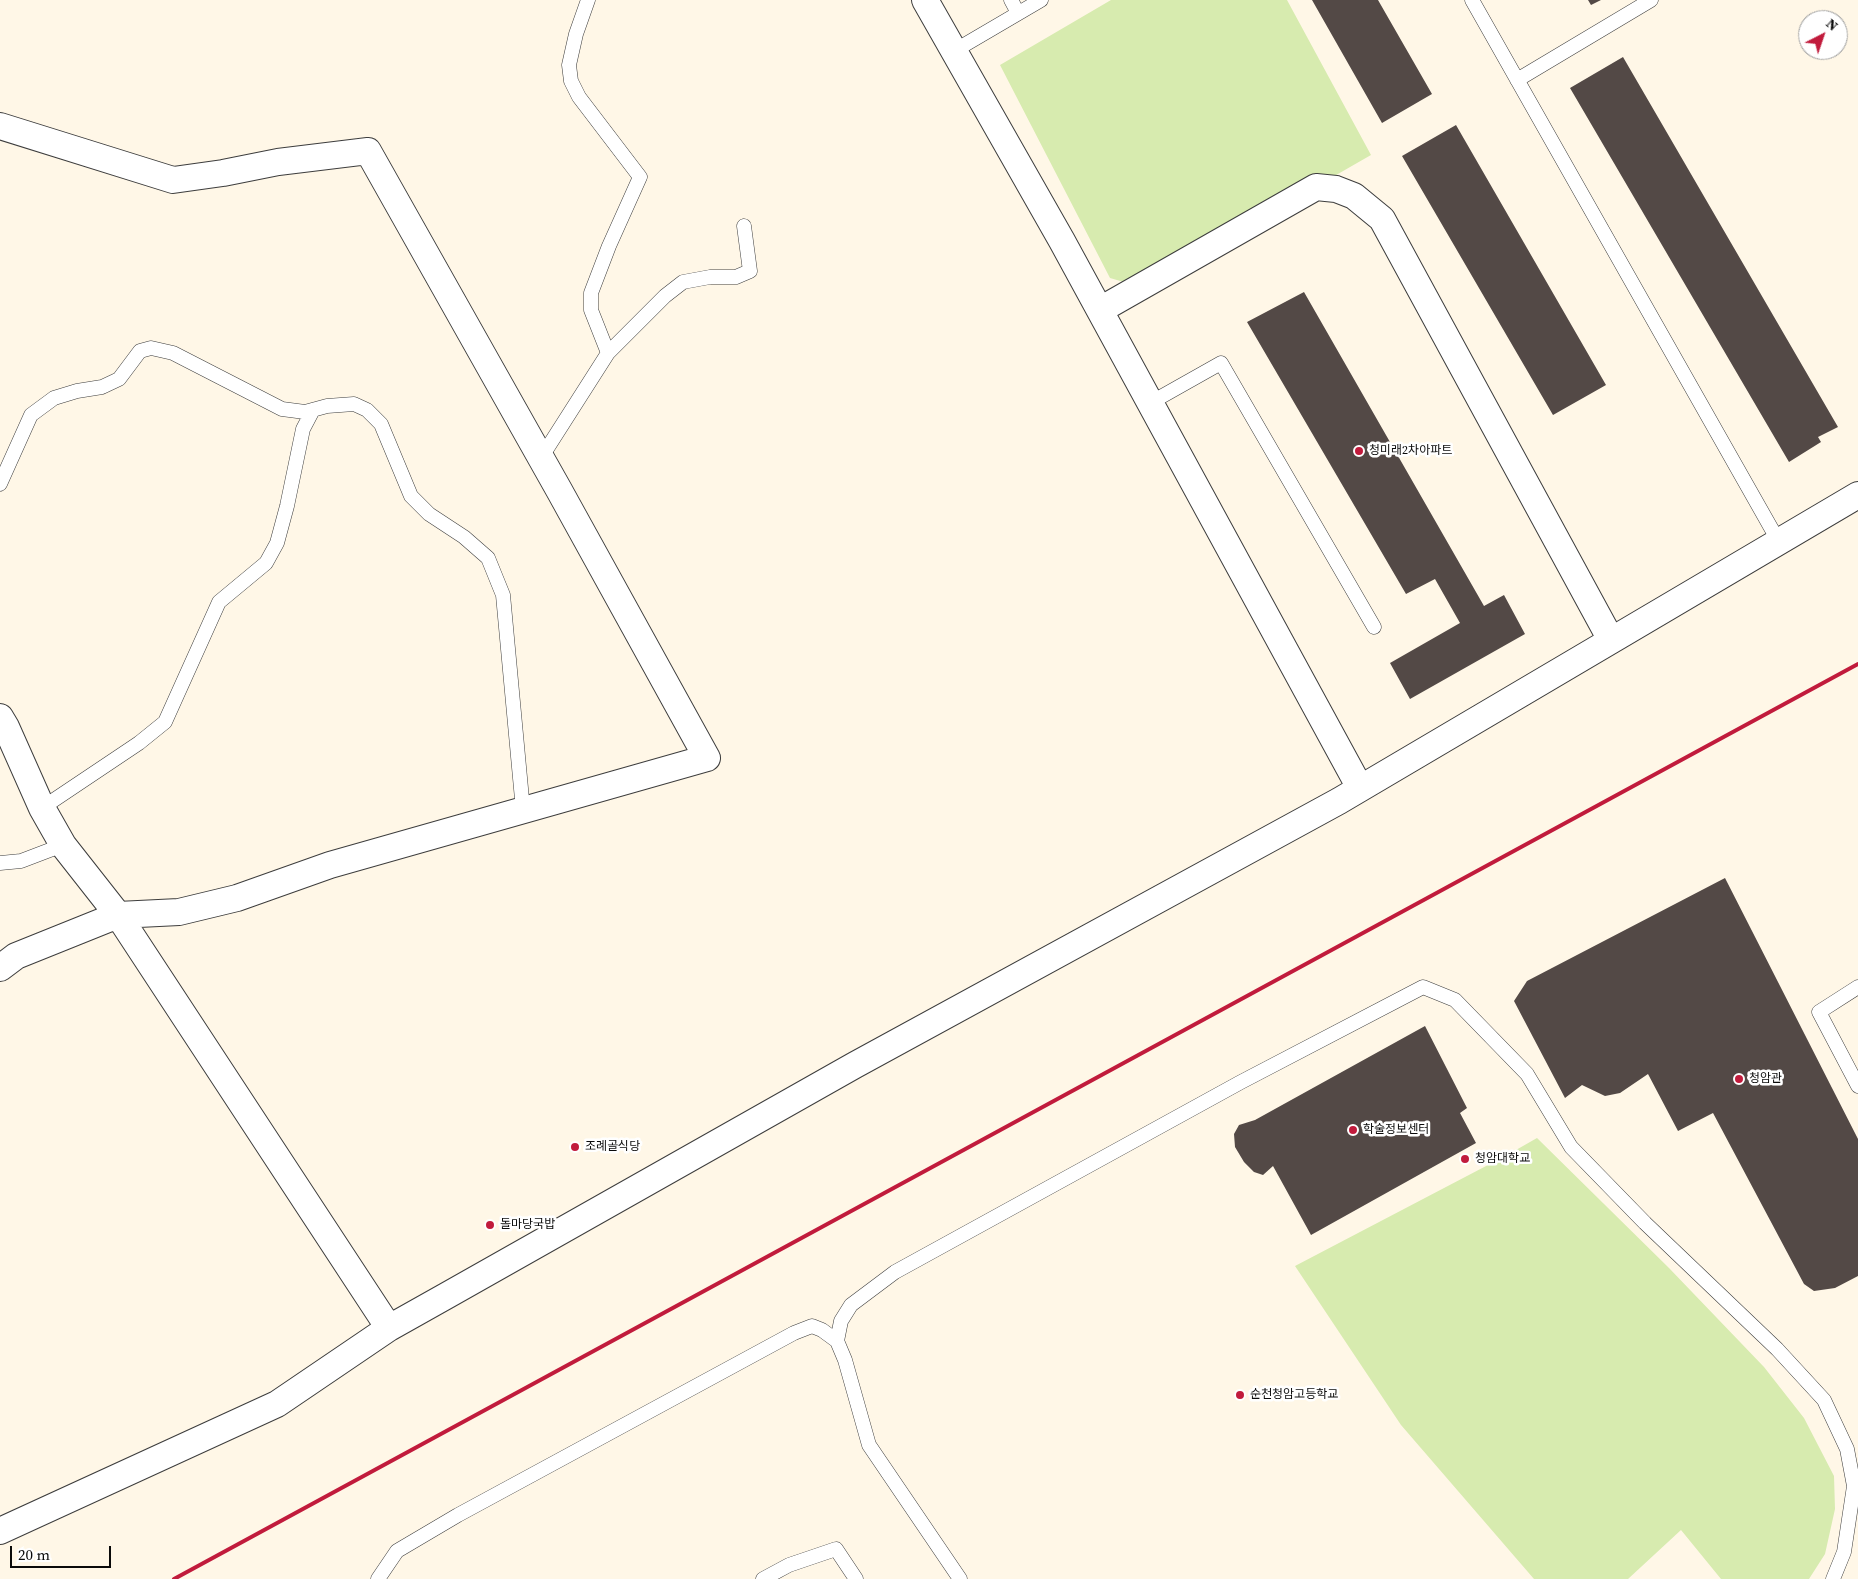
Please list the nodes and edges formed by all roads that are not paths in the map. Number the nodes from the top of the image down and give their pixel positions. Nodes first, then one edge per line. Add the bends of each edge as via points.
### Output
1 (588, 0) edge
2 (925, 0) edge
3 (1011, 0) edge
4 (1041, 0) edge
5 (1472, 0) edge
6 (1651, 0) edge
7 (1018, 13) junction
8 (954, 51) junction
9 (1517, 80) junction
10 (0, 126) edge
11 (744, 226) dead end
12 (1100, 310) junction
13 (608, 352) junction
14 (1150, 403) junction
15 (313, 410) junction
16 (541, 458) junction
17 (0, 484) edge
18 (1858, 495) edge
19 (1779, 542) junction
20 (1374, 627) dead end
21 (1612, 640) junction
22 (0, 717) edge
23 (1360, 788) junction
24 (42, 808) junction
25 (524, 810) junction
26 (63, 845) junction
27 (0, 863) edge
28 (118, 915) junction
29 (0, 968) edge
30 (1858, 987) edge
31 (1858, 1086) edge
32 (389, 1328) junction
33 (837, 1342) junction
34 (1856, 1485) edge
35 (0, 1531) edge
36 (378, 1579) edge
37 (763, 1579) edge
38 (856, 1579) edge
39 (960, 1579) edge
40 (1833, 1579) edge

1 - 13 lane via 569,65 571,81 579,97 640,177 591,293 591,310
2 - 8 street
3 - 7 lane
4 - 7 lane
5 - 9 lane
6 - 9 lane
7 - 8 lane
8 - 12 street
9 - 19 lane
10 - 16 street via 173,180 368,151
11 - 13 lane via 750,270 736,277 710,276 683,282
12 - 14 street
12 - 21 street via 1316,187 1336,189 1354,196 1382,219
13 - 16 lane
14 - 20 lane via 1221,363
14 - 23 street
15 - 17 lane via 282,409 173,353 151,348 140,351 119,379 102,387 54,398 32,415
15 - 24 lane via 303,429 277,543 266,563 219,602 165,722 139,744
15 - 25 lane via 354,404 367,410 381,424 411,496 429,514 488,558 503,595
16 - 25 street via 707,758
18 - 19 street
19 - 21 street
21 - 23 street
22 - 24 street
23 - 32 street via 855,1065
24 - 26 street
25 - 28 street via 330,865 230,900 179,912
26 - 27 lane via 21,861
26 - 28 street
28 - 29 street via 16,956
28 - 32 street
30 - 31 lane via 1819,1012
32 - 35 street via 277,1404
33 - 34 lane via 841,1321 851,1304 896,1272 1241,1082 1423,987 1455,1000 1526,1074 1571,1147 1777,1349 1824,1400 1847,1449
33 - 36 lane via 812,1326 794,1333 396,1551
33 - 39 lane via 870,1445
34 - 40 lane via 1844,1552
37 - 38 lane via 789,1565 836,1549

